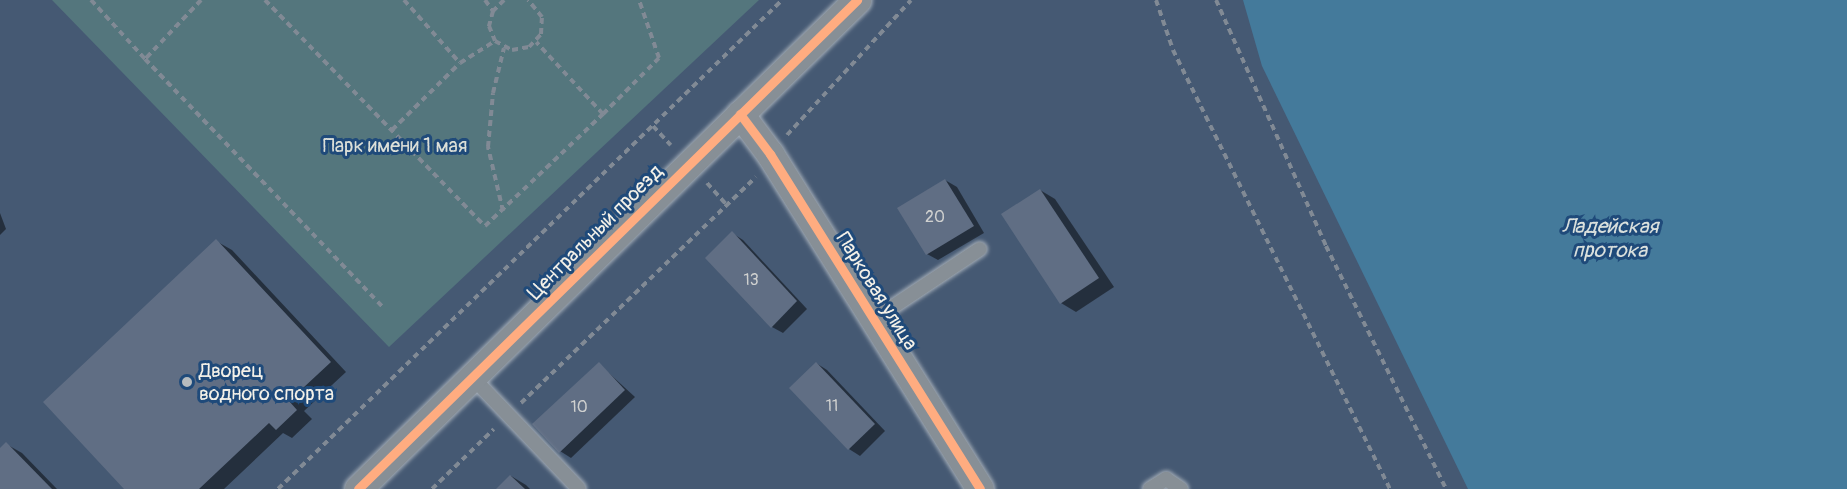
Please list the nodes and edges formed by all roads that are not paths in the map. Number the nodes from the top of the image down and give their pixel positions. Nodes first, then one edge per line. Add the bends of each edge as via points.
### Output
1 (857, 0) edge
2 (740, 114) junction
3 (980, 249) dead end
4 (873, 320) junction
5 (473, 378) junction
6 (358, 489) edge
7 (579, 489) edge
8 (980, 489) edge
9 (1150, 489) edge
10 (1181, 489) edge

1 - 2 street, Центральный проезд
2 - 4 street, Парковая улица via 770,154
2 - 5 street, Центральный проезд
3 - 4 lane
4 - 8 street, Парковая улица
5 - 6 street, Центральный проезд
5 - 7 lane
9 - 10 lane via 1166,479

